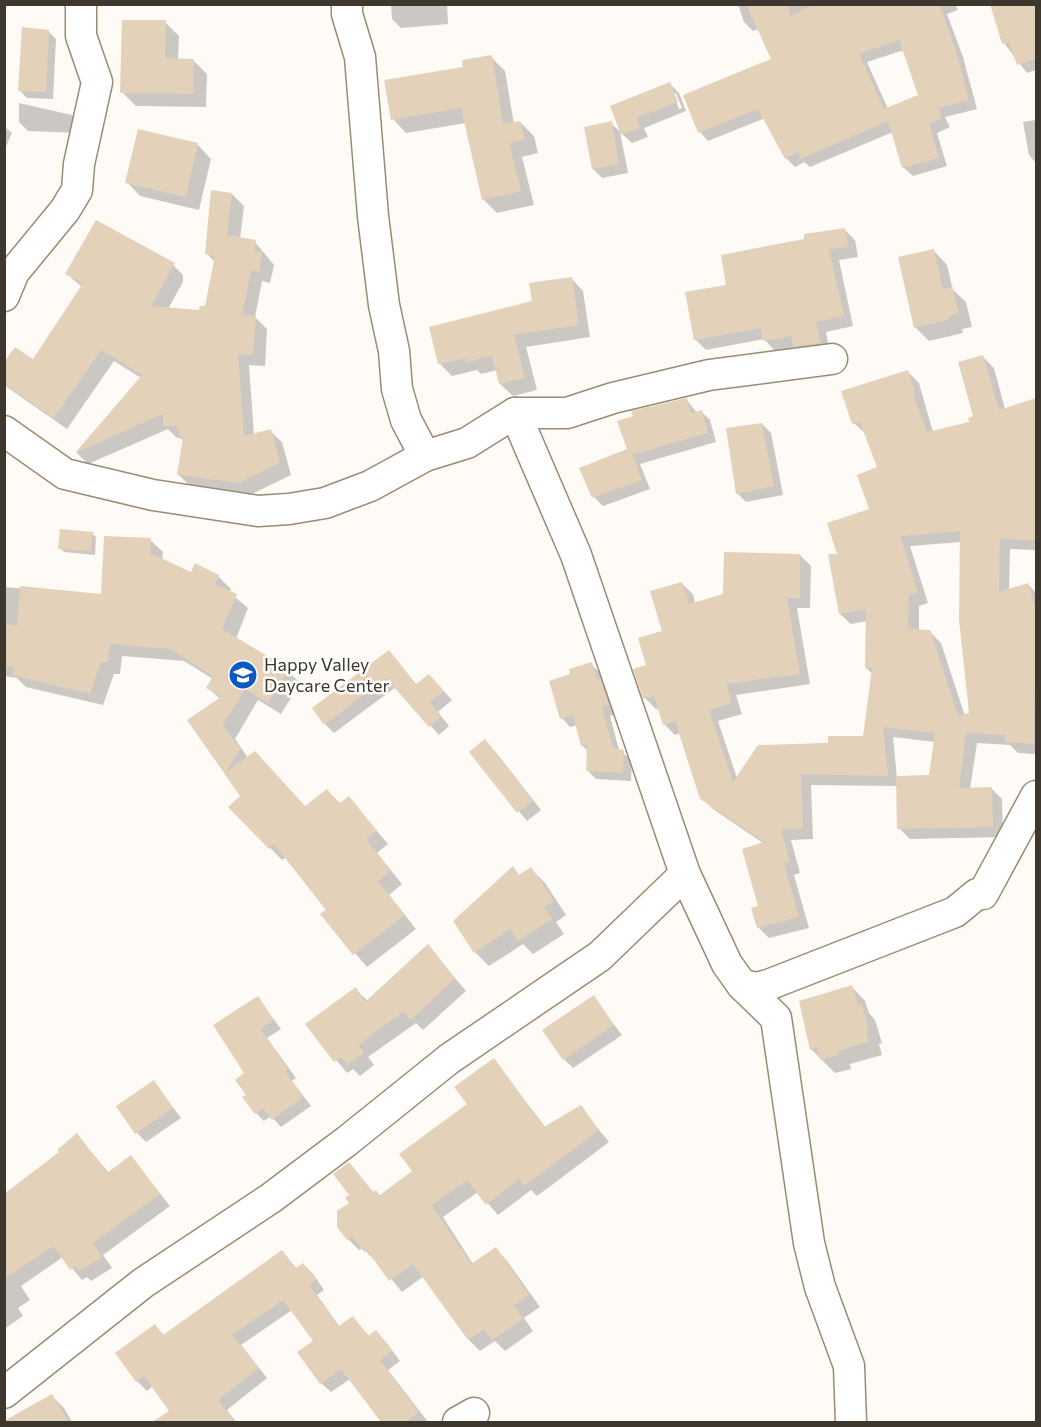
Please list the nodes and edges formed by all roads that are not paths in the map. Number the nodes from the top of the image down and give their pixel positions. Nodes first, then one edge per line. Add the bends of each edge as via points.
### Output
1 (81, 4) edge
2 (348, 4) edge
3 (4, 296) edge
4 (831, 359) dead end
5 (515, 413) junction
6 (4, 431) edge
7 (425, 456) junction
8 (1036, 796) edge
9 (685, 874) junction
10 (742, 984) junction
11 (4, 1393) edge
12 (851, 1422) edge

1 - 3 street via 81,36 97,82 77,190 14,272
2 - 7 street via 347,14 360,57 373,216 397,389 406,420
4 - 5 street via 710,375 567,413
5 - 7 street via 466,443
5 - 9 street via 576,555
6 - 7 street via 64,474 153,495 258,511 325,503 370,486
8 - 10 street via 983,894 977,894 955,912 761,987
9 - 10 street via 727,964
9 - 11 street via 600,956 449,1059 271,1198 143,1283
10 - 12 street via 776,1018 809,1243 820,1287 849,1366

